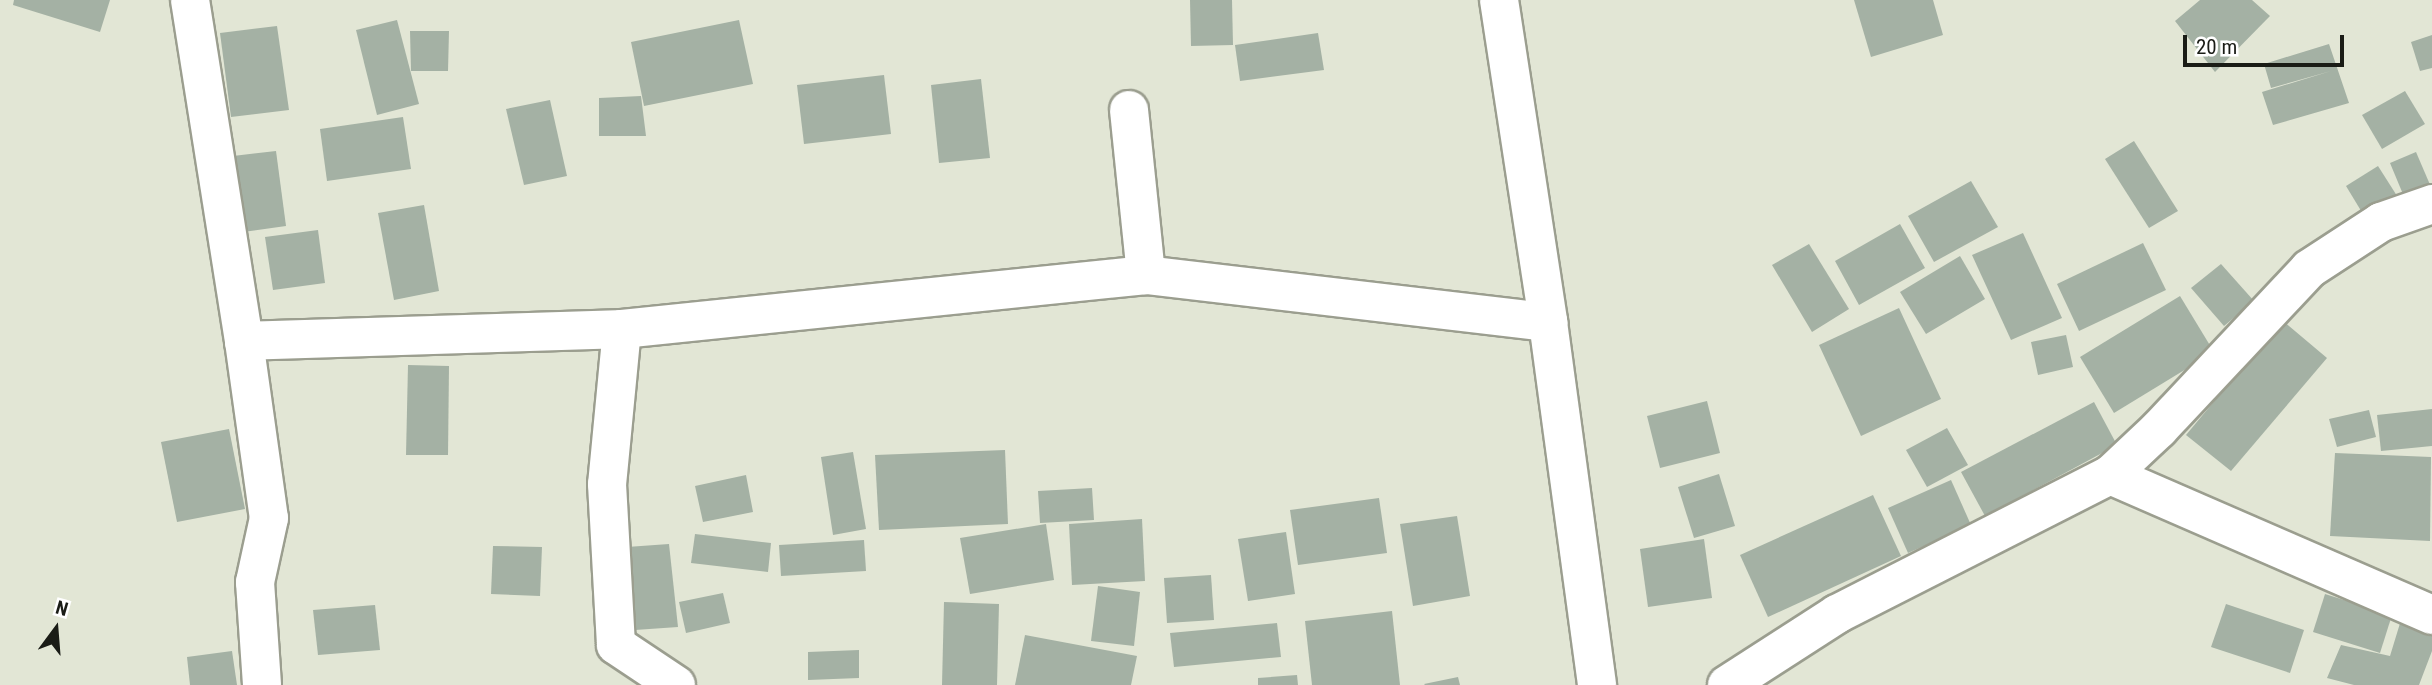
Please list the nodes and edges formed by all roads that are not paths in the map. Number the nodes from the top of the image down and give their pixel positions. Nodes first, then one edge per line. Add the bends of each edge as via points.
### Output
1 (190, 0) edge
2 (1499, 0) edge
3 (1129, 110) dead end
4 (2432, 204) edge
5 (1146, 275) junction
6 (1548, 322) junction
7 (622, 329) junction
8 (244, 341) junction
9 (2110, 475) junction
10 (2432, 615) edge
11 (262, 685) edge
12 (676, 685) edge
13 (1597, 685) edge
14 (1727, 685) edge

1 - 8 street
2 - 6 street
3 - 5 street
4 - 9 street via 2381,222 2309,270
5 - 6 street
5 - 7 street
6 - 13 street
7 - 8 street
7 - 12 street via 607,484 616,645
8 - 11 street via 269,518 255,582
9 - 10 street
9 - 14 street via 1837,614

